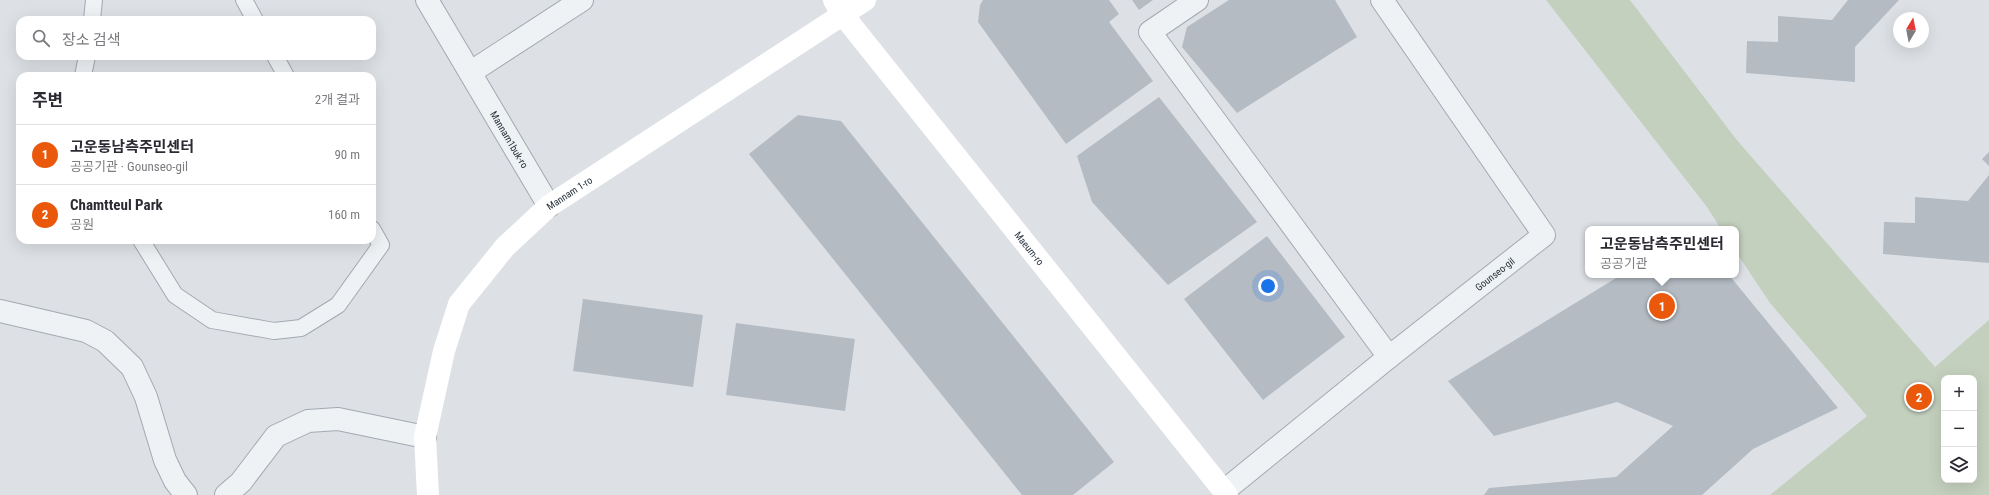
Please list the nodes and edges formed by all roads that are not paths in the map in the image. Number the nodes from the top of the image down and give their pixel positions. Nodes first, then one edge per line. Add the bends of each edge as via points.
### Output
1 (94, 0) edge
2 (244, 0) edge
3 (427, 0) edge
4 (582, 0) edge
5 (865, 0) edge
6 (1198, 0) edge
7 (1382, 0) edge
8 (838, 8) edge
9 (92, 16) edge
10 (253, 16) edge
11 (86, 60) edge
12 (277, 60) edge
13 (85, 72) edge
14 (284, 72) edge
15 (471, 72) junction
16 (548, 206) junction
17 (376, 236) edge
18 (144, 244) edge
19 (0, 311) edge
20 (1389, 357) junction
21 (425, 437) junction
22 (1226, 493) edge
23 (186, 495) edge
24 (226, 495) edge
25 (428, 495) edge

1 - 9 lane
2 - 10 lane
3 - 15 street, Mannam1buk-ro
4 - 15 street
5 - 8 street, Mannam 1-ro
6 - 20 street via 1150,32
7 - 20 street, Gounseo-gil via 1544,235
8 - 16 street, Mannam 1-ro
8 - 22 street, Maeum-ro
11 - 13 lane
12 - 14 lane
15 - 16 street, Mannam1buk-ro
16 - 21 street, Mannam 1-ro via 505,247 459,304 444,351
17 - 18 lane via 381,244 338,305 302,328 274,331 212,320 206,316 175,294
19 - 23 street via 86,331 105,341 132,368 146,397 165,460 175,481
20 - 22 street, Gounseo-gil
21 - 24 street via 338,418 308,421 276,436 242,482
21 - 25 street, Mannam 1-ro

